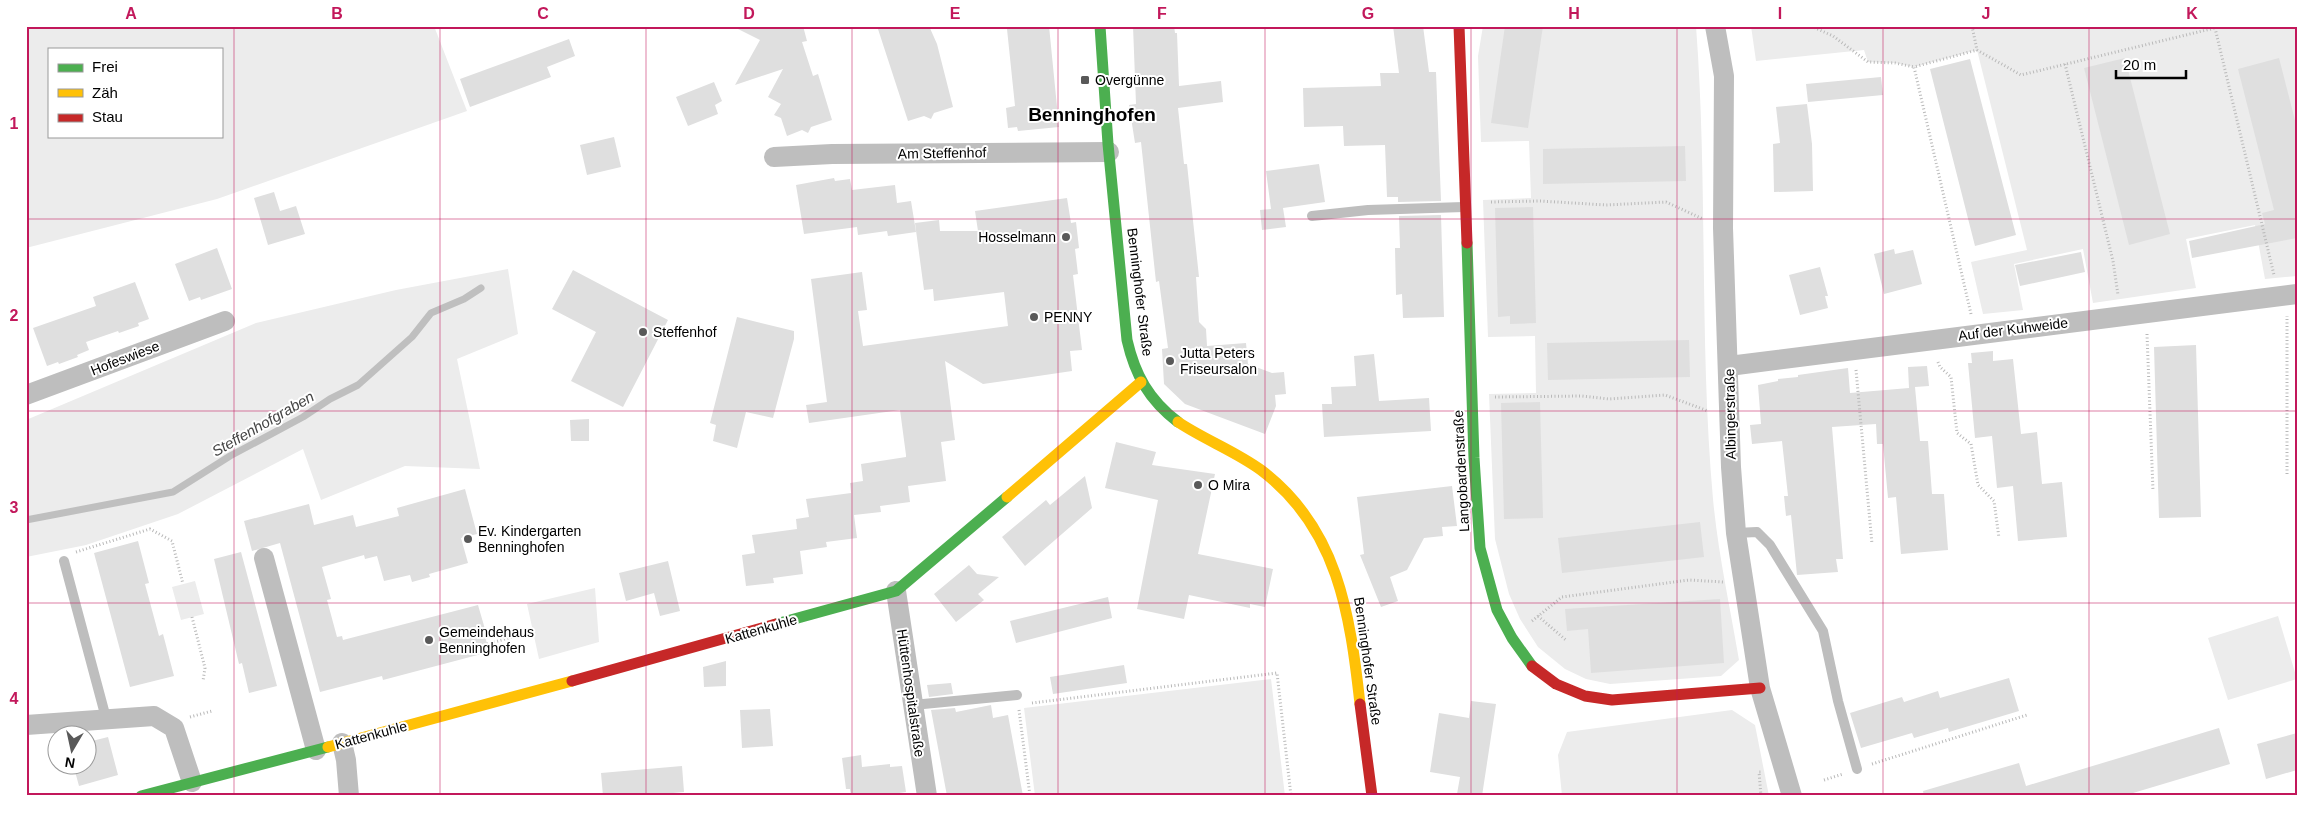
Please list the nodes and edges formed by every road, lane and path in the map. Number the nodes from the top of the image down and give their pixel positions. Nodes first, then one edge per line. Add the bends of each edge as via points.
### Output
1 (1100, 26) edge
2 (1459, 26) edge
3 (1715, 26) edge
4 (1811, 26) edge
5 (1972, 26) edge
6 (2223, 26) edge
7 (2212, 28) edge
8 (1977, 50) junction
9 (2065, 64) junction
10 (1914, 67) junction
11 (1109, 152) junction
12 (774, 157) dead end
13 (1465, 205) junction
14 (1312, 216) dead end
15 (1723, 228) junction
16 (2288, 296) edge
17 (2146, 313) junction
18 (2120, 316) junction
19 (225, 322) dead end
20 (1976, 334) junction
21 (1932, 339) junction
22 (1729, 366) junction
23 (1141, 382) junction
24 (1858, 391) dead end
25 (26, 396) edge
26 (1472, 397) junction
27 (1730, 420) junction
28 (2287, 474) dead end
29 (2153, 491) dead end
30 (1736, 533) junction
31 (1999, 538) dead end
32 (1872, 544) dead end
33 (264, 558) dead end
34 (64, 561) joint
35 (1744, 583) junction
36 (183, 584) dead end
37 (896, 591) junction
38 (1538, 616) junction
39 (192, 617) dead end
40 (516, 636) dead end
41 (1512, 638) junction
42 (1567, 641) dead end
43 (487, 644) dead end
44 (203, 681) dead end
45 (1760, 688) junction
46 (1018, 699) junction
47 (913, 705) junction
48 (2026, 715) dead end
49 (106, 718) junction
50 (26, 725) edge
51 (342, 743) junction
52 (316, 750) junction
53 (1856, 769) junction
54 (1770, 771) dead end
55 (1824, 780) dead end
56 (192, 782) junction
57 (141, 796) edge
58 (349, 796) edge
59 (927, 796) edge
60 (1030, 796) edge
61 (1292, 796) edge
62 (1372, 796) edge
63 (1761, 796) edge
64 (1792, 796) edge

1 - 11 street, Benninghofer Straße
2 - 13 street, Langobardenstraße
3 - 15 street, Albingerstraße via 1724,76
4 - 10 path via 1833,36 1868,62
5 - 8 path
6 - 7 path
7 - 9 path
7 - 16 path
8 - 9 path via 2021,75
8 - 10 path
9 - 18 path via 2113,261
10 - 20 path
11 - 12 street, Am Steffenhof
11 - 23 street, Benninghofer Straße via 1129,342
13 - 14 lane
13 - 15 path via 1540,201 1606,205 1666,202
13 - 26 street, Langobardenstraße
15 - 22 street, Albingerstraße
16 - 17 street, Auf der Kuhweide
16 - 28 path
17 - 18 street, Auf der Kuhweide
17 - 29 path
18 - 20 street, Auf der Kuhweide
19 - 25 street, Hofeswiese
20 - 21 street, Auf der Kuhweide
21 - 22 street, Auf der Kuhweide
21 - 31 path via 1940,367 1951,377 1957,433 1971,444 1978,485 1994,501
22 - 27 street, Albingerstraße
23 - 37 street, Kattenkuhle
23 - 62 street, Benninghofer Straße via 1161,411 1239,455 1288,492 1317,528 1343,592 1351,630
24 - 32 path
26 - 27 path via 1582,396 1609,399 1665,395
26 - 41 street, Langobardenstraße via 1480,548 1497,610
27 - 30 street, Albingerstraße
30 - 35 street, Albingerstraße
30 - 53 lane via 1757,532 1770,545 1823,631
33 - 52 street, Kattenkuhle
34 - 36 path via 73,554 150,529 172,541
34 - 49 lane
35 - 38 path via 1689,580 1562,597
35 - 45 street, Albingerstraße
37 - 47 street, Hüttenhospitalstraße
37 - 51 street, Kattenkuhle
38 - 41 path
38 - 42 path
39 - 44 path via 205,668
40 - 43 path
41 - 45 street, Langobardenstraße via 1530,664 1556,684 1585,696 1612,700
45 - 64 street, Albingerstraße
46 - 47 lane
46 - 60 path
46 - 61 path via 1276,673
47 - 59 street, Hüttenhospitalstraße
48 - 53 path
49 - 50 street
49 - 56 street via 154,716 174,728
51 - 52 street, Kattenkuhle
51 - 58 street
52 - 56 street, Kattenkuhle
53 - 55 path
54 - 63 path via 1759,772
56 - 57 street, Kattenkuhle

